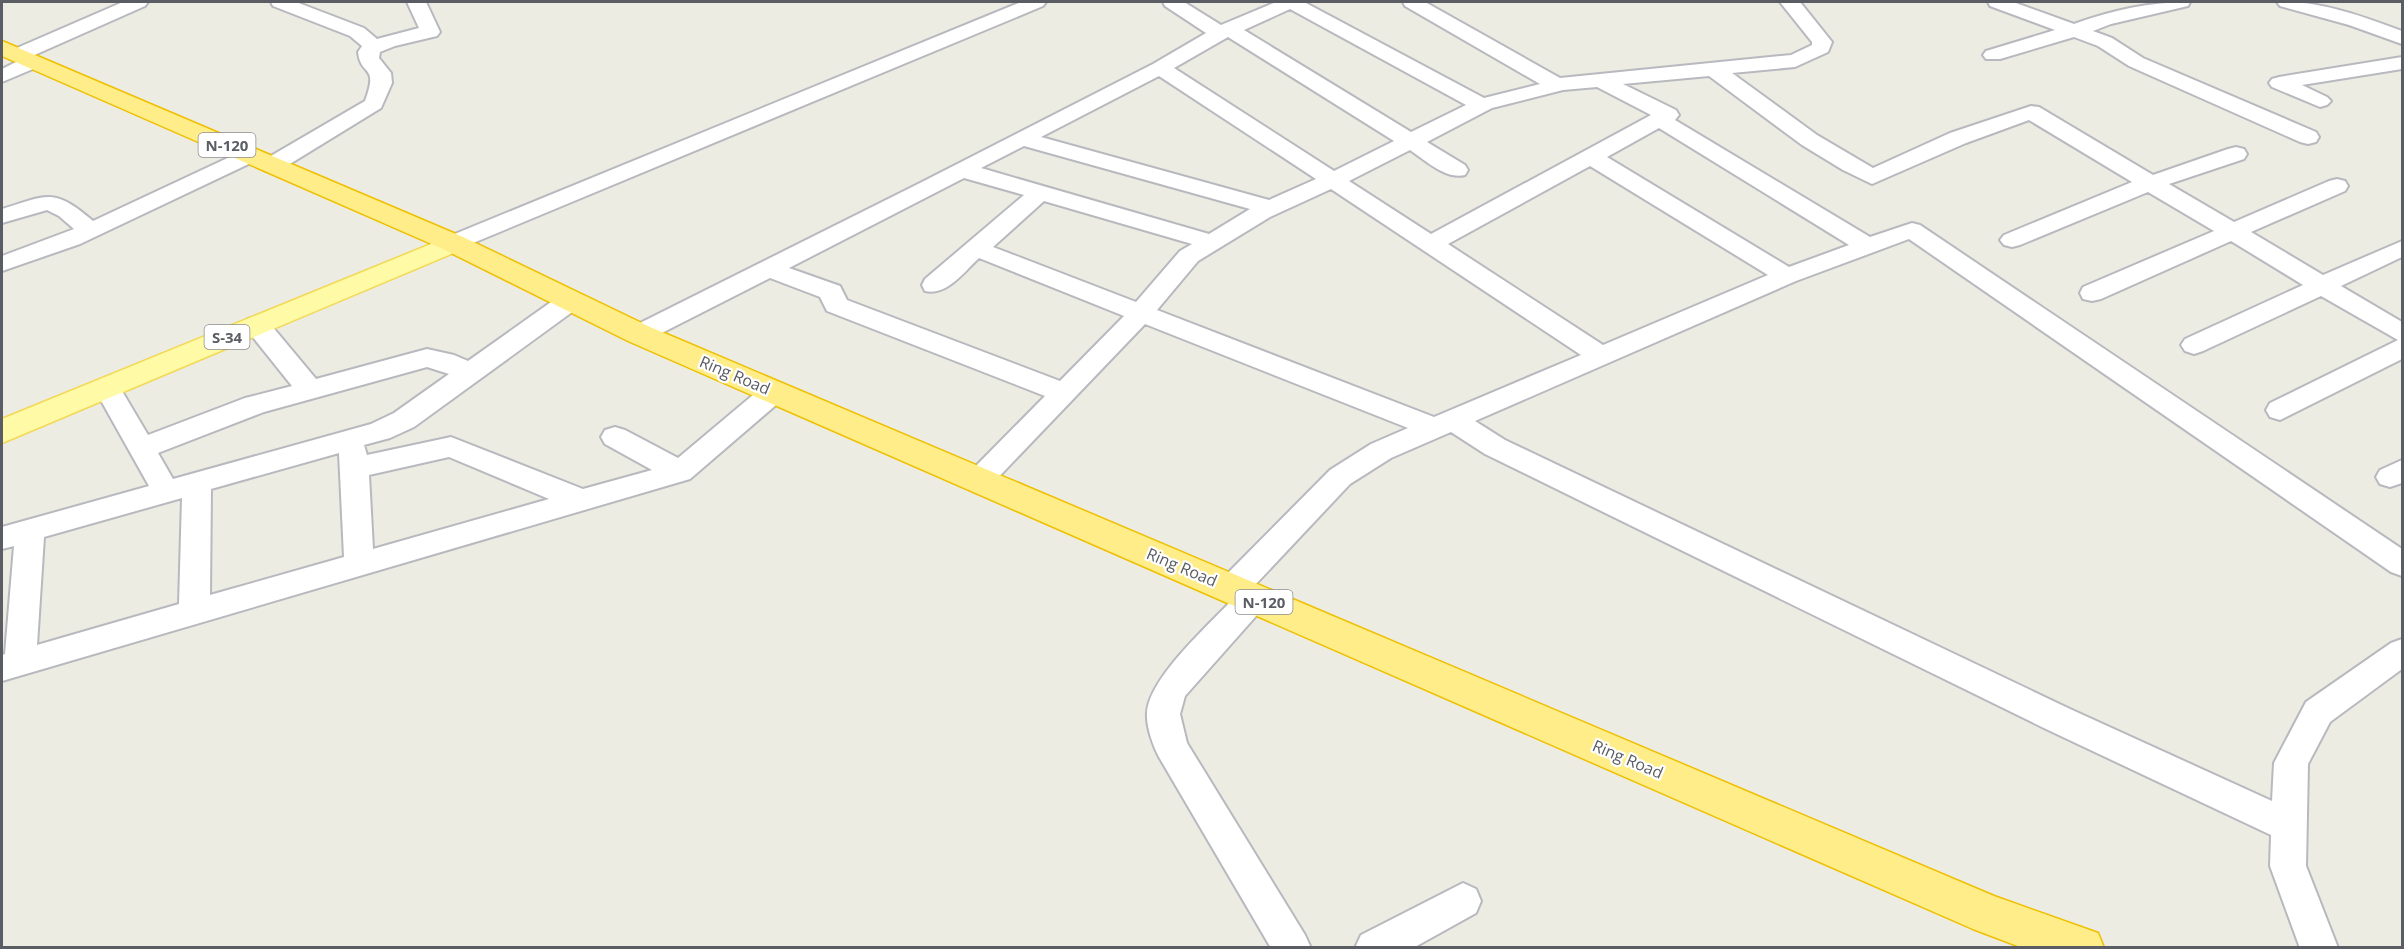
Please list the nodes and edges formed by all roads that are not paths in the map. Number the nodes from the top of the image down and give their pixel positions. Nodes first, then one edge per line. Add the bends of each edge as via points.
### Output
1 (138, 2) edge
2 (280, 2) edge
3 (417, 2) edge
4 (1036, 2) edge
5 (1172, 2) edge
6 (1412, 2) edge
7 (1790, 2) edge
8 (1997, 2) edge
9 (2181, 2) edge
10 (2287, 2) edge
11 (2076, 30) junction
12 (1225, 31) junction
13 (2403, 38) edge
14 (374, 46) junction
15 (17, 55) edge
16 (1993, 55) dead end
17 (2403, 63) edge
18 (1160, 68) junction
19 (1712, 68) junction
20 (2, 76) edge
21 (1599, 80) junction
22 (1557, 85) junction
23 (2320, 101) dead end
24 (1482, 105) junction
25 (1659, 119) junction
26 (2308, 137) dead end
27 (1021, 138) junction
28 (1410, 141) junction
29 (2236, 154) dead end
30 (249, 155) junction
31 (1591, 157) junction
32 (272, 165) junction
33 (962, 170) junction
34 (1457, 170) dead end
35 (1333, 180) junction
36 (2150, 183) junction
37 (2337, 186) dead end
38 (1041, 192) junction
39 (1272, 208) junction
40 (2, 216) edge
41 (90, 231) junction
42 (2232, 232) junction
43 (2012, 240) dead end
44 (453, 243) junction
45 (1212, 243) junction
46 (1430, 244) junction
47 (1868, 246) junction
48 (2403, 248) edge
49 (977, 249) junction
50 (2, 264) edge
51 (766, 268) junction
52 (1787, 276) junction
53 (934, 285) dead end
54 (2321, 285) junction
55 (2092, 293) dead end
56 (570, 301) junction
57 (1141, 313) junction
58 (257, 325) junction
59 (2403, 333) edge
60 (639, 334) junction
61 (2194, 345) dead end
62 (2403, 348) edge
63 (1601, 356) junction
64 (469, 373) junction
65 (107, 388) junction
66 (310, 390) junction
67 (774, 392) junction
68 (1064, 393) junction
69 (2280, 410) dead end
70 (1444, 424) junction
71 (2, 432) edge
72 (615, 437) dead end
73 (353, 439) junction
74 (142, 448) junction
75 (354, 468) junction
76 (680, 472) junction
77 (979, 480) junction
78 (197, 483) junction
79 (166, 491) junction
80 (581, 500) junction
81 (16, 534) edge
82 (359, 564) junction
83 (2403, 564) edge
84 (1243, 593) junction
85 (194, 612) junction
86 (2403, 652) edge
87 (11, 665) edge
88 (2289, 826) junction
89 (1463, 901) dead end
90 (1292, 948) edge
91 (1374, 948) edge
92 (2082, 948) edge
93 (2319, 948) edge

1 - 15 street
2 - 14 street via 357,32
3 - 14 street via 430,32
4 - 44 street
5 - 12 street
6 - 22 street
7 - 19 street via 1822,42 1821,48 1795,61
8 - 11 street
9 - 11 street via 2105,19
10 - 13 street
11 - 16 street
11 - 26 street via 2136,62
12 - 18 street
12 - 24 street via 1291,2
12 - 28 street
14 - 32 street via 368,52 369,59 381,73 382,84 374,104
15 - 20 street
15 - 30 highway, N-120
17 - 23 street via 2279,82
18 - 27 street
18 - 35 street
19 - 21 street
19 - 36 street via 1769,112 1872,177 1958,138 2031,112
21 - 22 street
21 - 25 street via 1668,115
22 - 24 street
24 - 28 street
25 - 31 street
25 - 47 street
27 - 33 street
27 - 39 street
28 - 34 street
28 - 35 street
29 - 36 street
30 - 32 highway, N-120
30 - 41 street
31 - 46 street
31 - 52 street
32 - 44 highway, N-120
33 - 38 street
33 - 51 street
35 - 39 street
35 - 46 street
36 - 42 street
36 - 43 street
37 - 42 street
38 - 45 street
38 - 49 street
39 - 45 street
40 - 41 street via 49,202 67,211
41 - 50 street
42 - 54 street
42 - 55 street
44 - 56 highway, Ring Road / N-120
44 - 58 main road, S-34
45 - 57 street via 1190,256
46 - 63 street
47 - 52 street
47 - 83 street via 1911,230
48 - 54 street
49 - 53 street
49 - 57 street
51 - 60 street
51 - 68 street via 831,292 836,305
52 - 63 street
54 - 59 street
54 - 61 street
56 - 60 highway, Ring Road / N-120
56 - 64 street
57 - 68 street
57 - 70 street
58 - 65 main road, S-34
58 - 66 street
60 - 67 highway, Ring Road / N-120
62 - 69 street
63 - 70 street
64 - 66 street via 445,361 427,358
64 - 73 street via 404,420
65 - 71 main road, S-34
65 - 74 street
66 - 74 street via 255,405
67 - 76 street
67 - 77 highway, Ring Road / N-120
68 - 77 street
70 - 84 street via 1381,451 1340,477
70 - 88 street
72 - 76 street
73 - 75 street
73 - 78 street
74 - 79 street
75 - 80 street via 451,447
75 - 82 street
76 - 80 street
77 - 84 highway, Ring Road / N-120
78 - 79 street
78 - 85 street
79 - 81 street
80 - 82 street
81 - 87 street
82 - 85 street
84 - 90 street via 1170,690 1163,714 1171,747
84 - 92 highway, Ring Road / N-120 via 1988,914
85 - 87 street
86 - 88 street via 2318,712 2291,762
88 - 93 street via 2288,866
89 - 91 street

